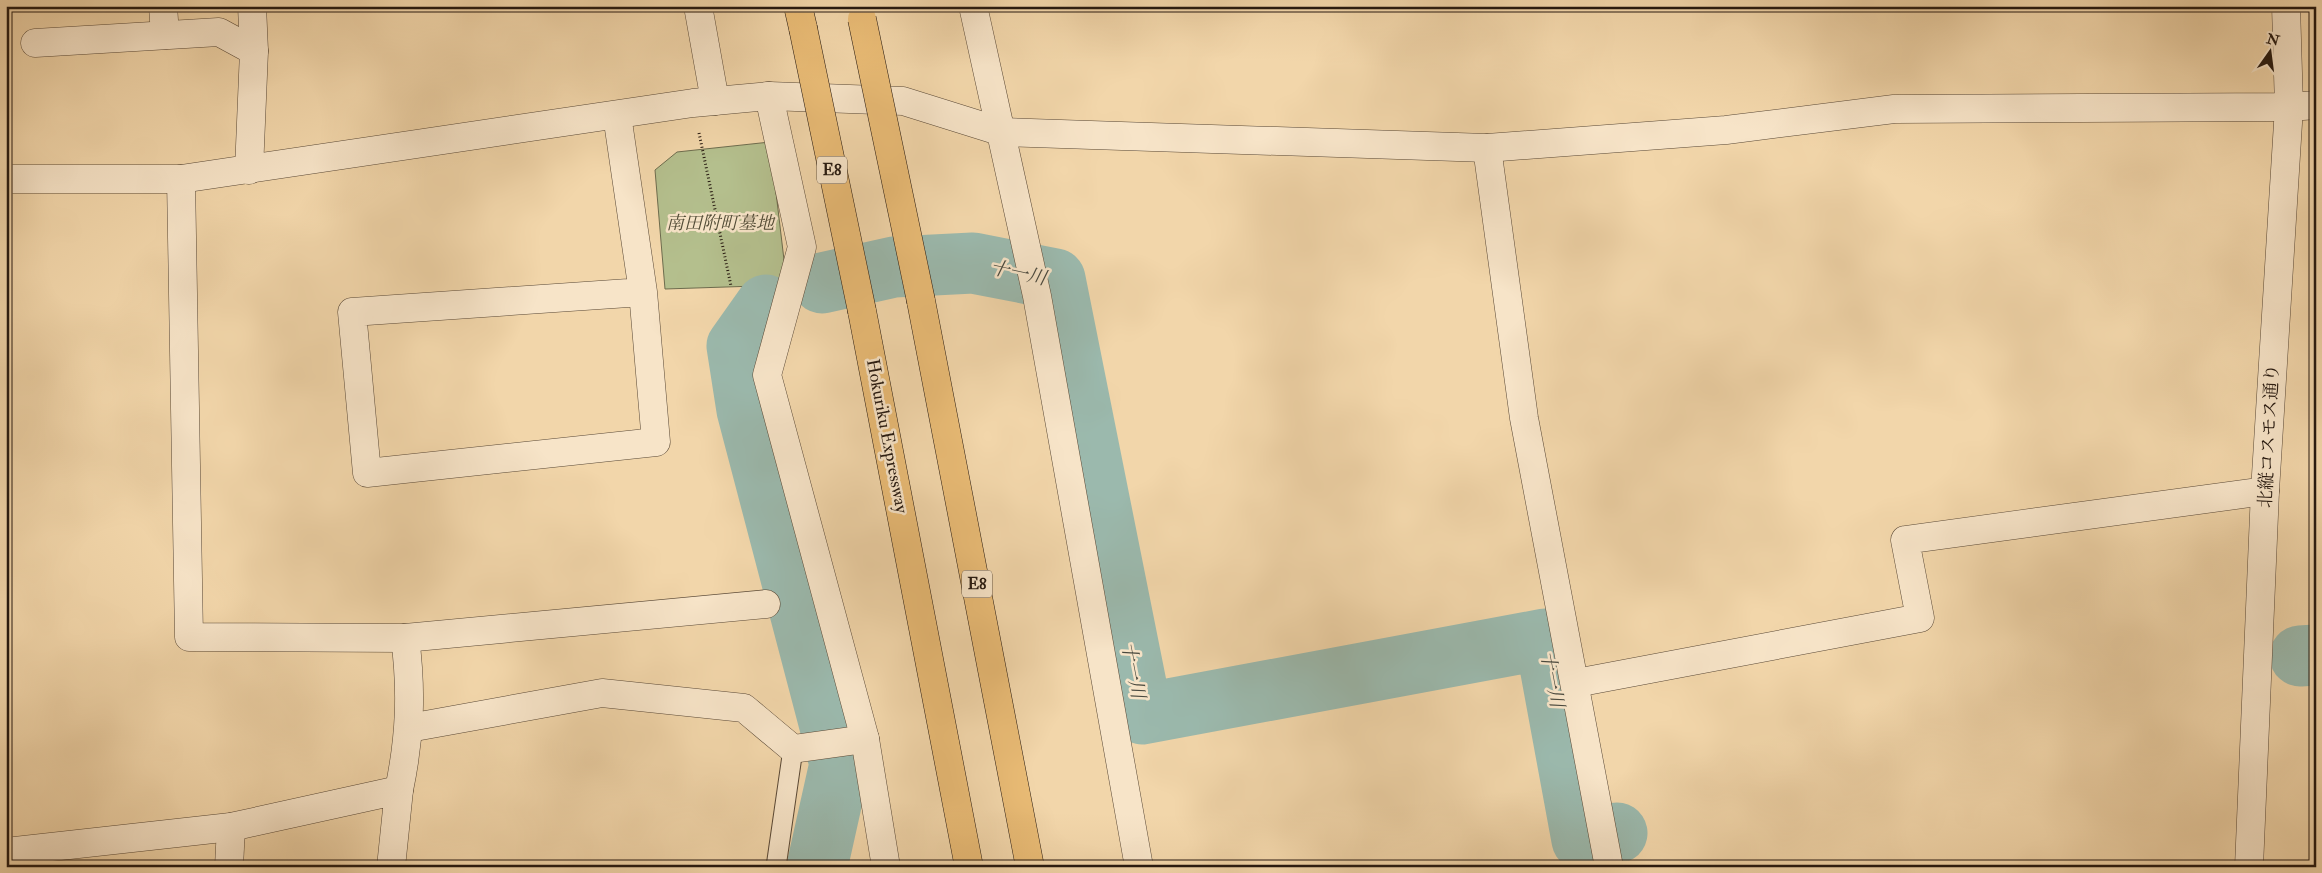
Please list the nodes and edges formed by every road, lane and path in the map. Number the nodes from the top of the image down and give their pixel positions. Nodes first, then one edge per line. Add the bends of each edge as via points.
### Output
1 (163, 6) edge
2 (252, 6) edge
3 (698, 6) edge
4 (973, 6) edge
5 (2286, 6) edge
6 (861, 12) edge
7 (800, 17) edge
8 (165, 35) junction
9 (35, 43) dead end
10 (254, 51) junction
11 (769, 96) junction
12 (704, 102) junction
13 (2316, 105) edge
14 (2289, 107) junction
15 (617, 115) junction
16 (1002, 132) junction
17 (1487, 148) junction
18 (249, 170) junction
19 (6, 179) edge
20 (181, 179) junction
21 (731, 286) dead end
22 (643, 292) junction
23 (2265, 491) junction
24 (766, 604) dead end
25 (406, 638) junction
26 (1576, 683) junction
27 (409, 728) junction
28 (859, 741) junction
29 (804, 748) junction
30 (399, 790) junction
31 (231, 827) junction
32 (6, 852) edge
33 (66, 856) edge
34 (229, 867) edge
35 (391, 867) edge
36 (776, 867) edge
37 (886, 867) edge
38 (969, 867) edge
39 (1030, 867) edge
40 (1139, 867) edge
41 (1609, 867) edge
42 (2249, 867) edge

1 - 8 street
2 - 10 street
3 - 12 street
4 - 16 street
5 - 14 street, 北縦コスモス通り
6 - 39 highway, E8, bridge via 921,301
7 - 38 highway, Hokuriku Expressway / E8, bridge via 862,311
8 - 9 street
8 - 10 street via 219,32
10 - 18 street
11 - 12 street
11 - 16 street via 903,101
11 - 28 street via 802,247 767,375
12 - 15 street
12 - 21 path
13 - 14 street
14 - 17 street via 1894,109 1726,130
14 - 23 street, 北縦コスモス通り
15 - 18 street
15 - 22 street
16 - 17 street
16 - 40 street via 1037,296
17 - 26 street via 1524,418
18 - 20 street
19 - 20 street
20 - 25 street via 189,637
22 - 22 street via 656,442 367,473 352,312
23 - 26 street via 1905,540 1920,618
23 - 42 street, 北縦コスモス通り
24 - 25 street
25 - 27 street via 410,677
26 - 41 street
27 - 29 street via 602,692 744,708
27 - 30 street
28 - 29 street
28 - 37 street
29 - 36 lane
30 - 31 street
30 - 35 street
31 - 33 street
31 - 34 street
32 - 33 street

